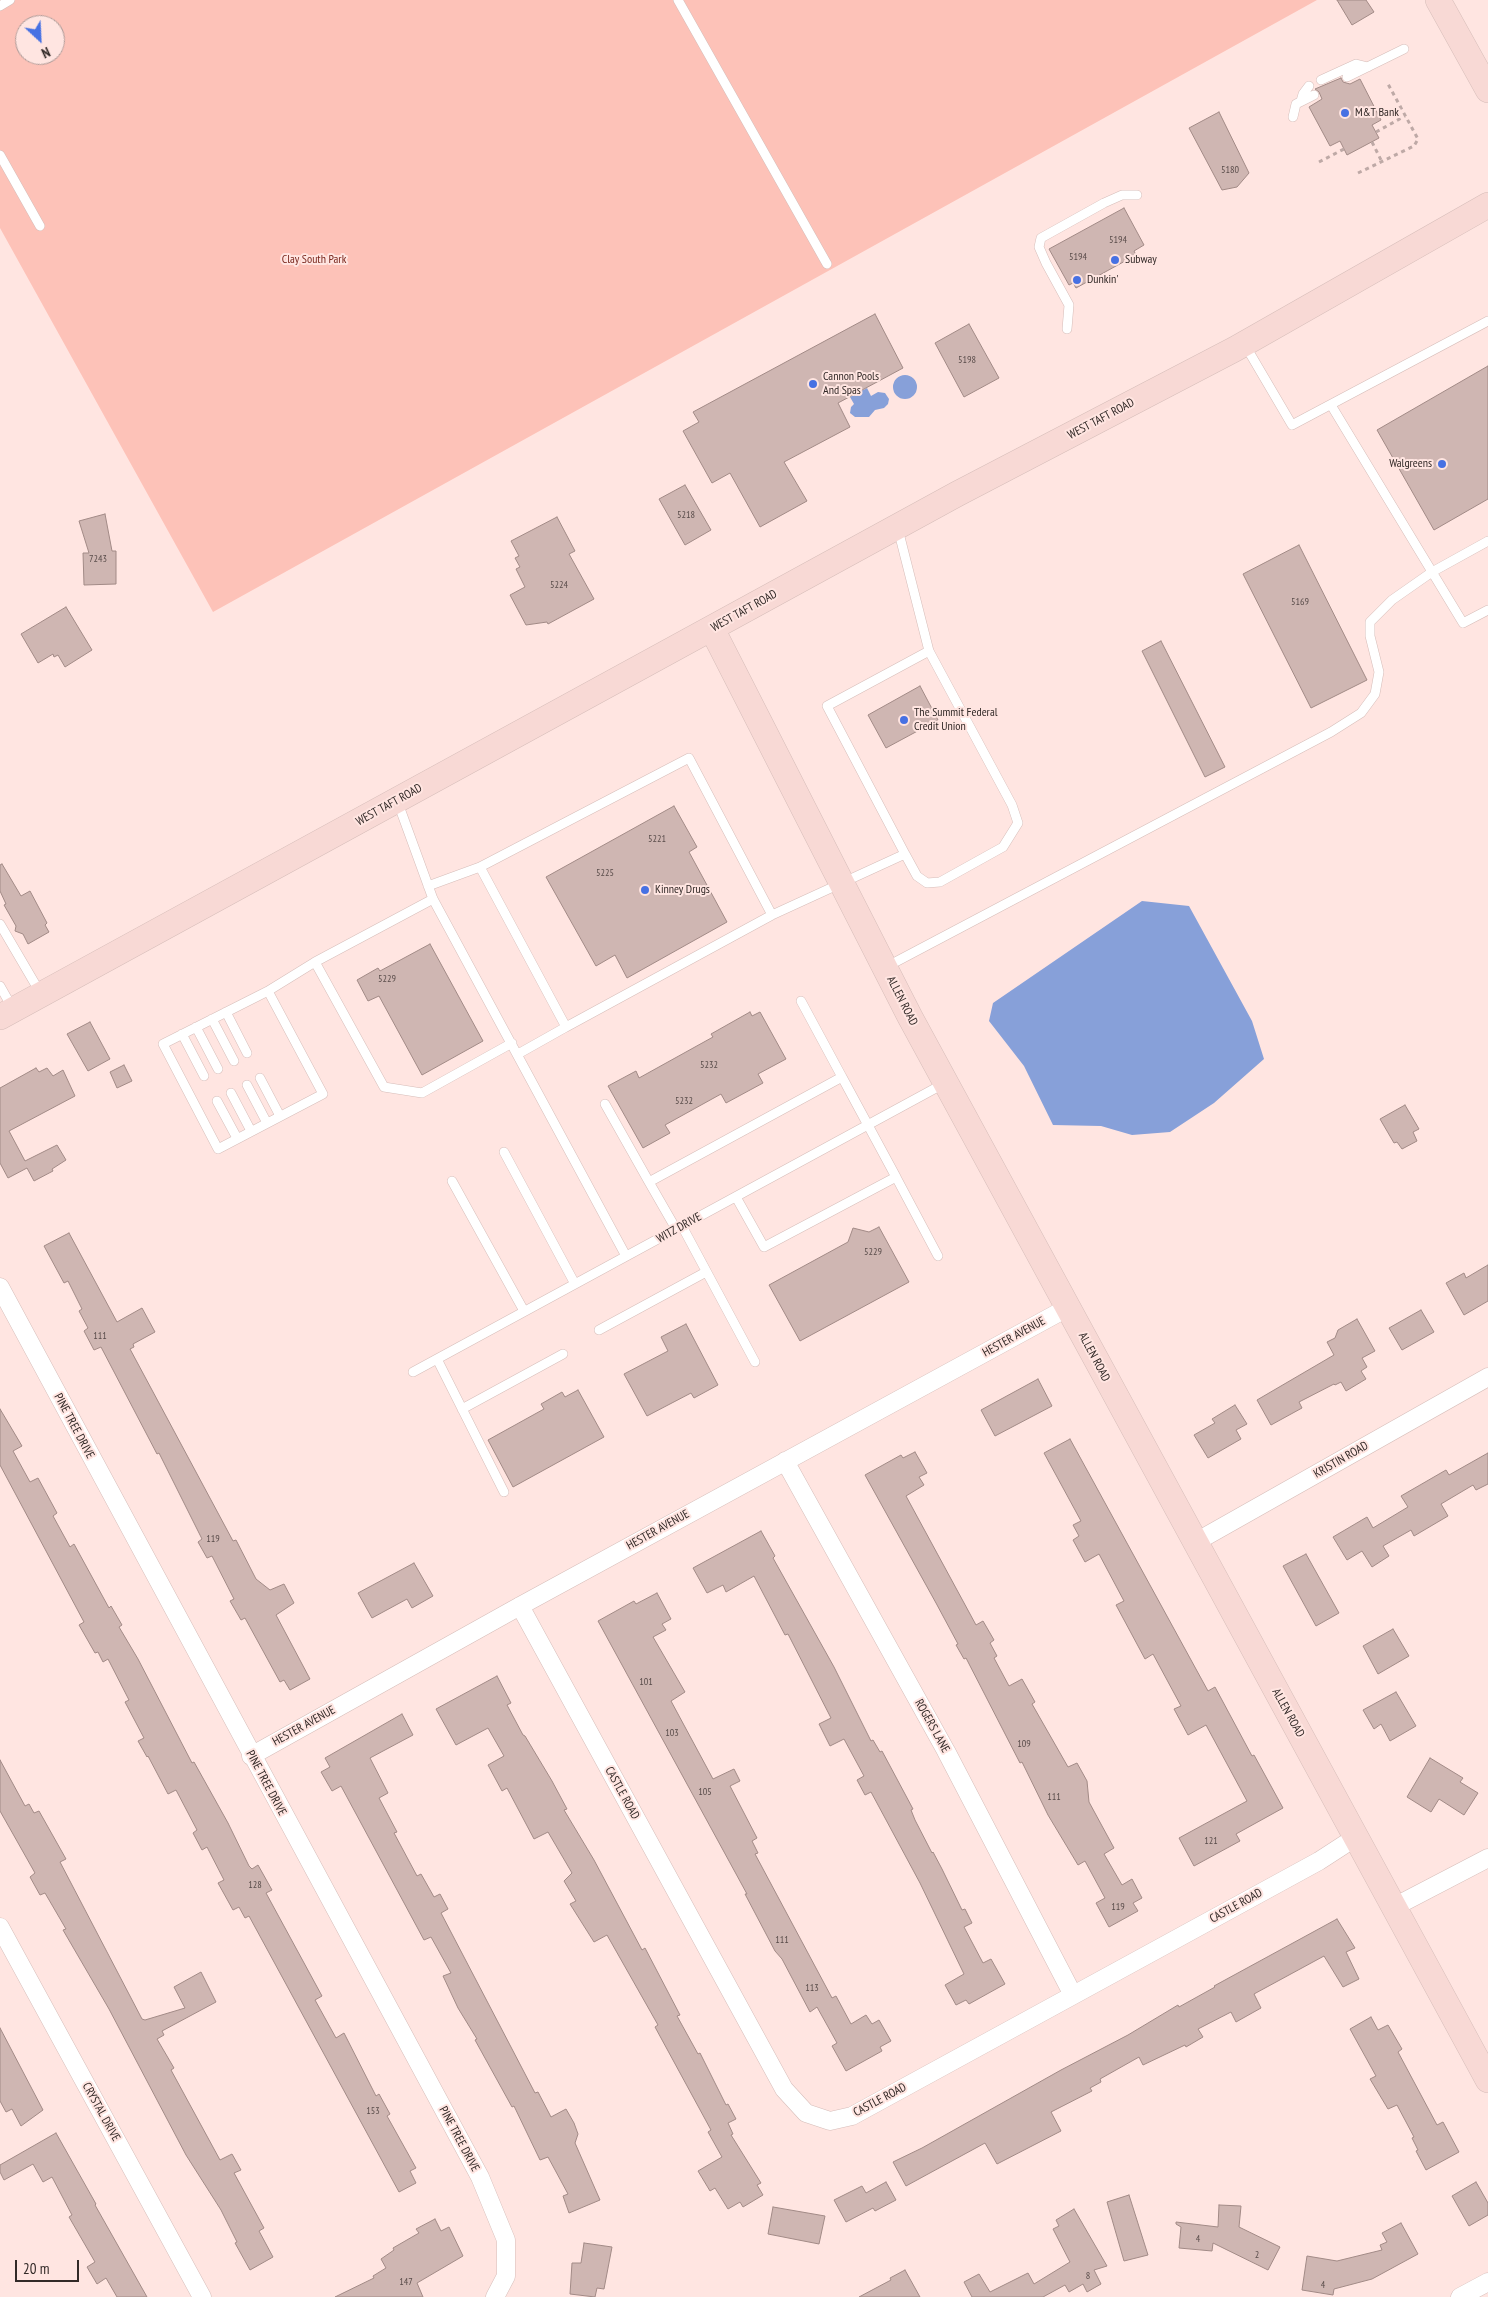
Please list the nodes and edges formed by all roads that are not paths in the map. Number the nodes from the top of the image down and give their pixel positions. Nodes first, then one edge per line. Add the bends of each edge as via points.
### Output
1 (10, 0) edge
2 (678, 0) edge
3 (1438, 0) edge
4 (0, 6) edge
5 (1404, 50) dead end
6 (1368, 67) junction
7 (1347, 77) dead end
8 (1321, 80) dead end
9 (1311, 90) dead end
10 (1488, 90) edge
11 (1293, 118) dead end
12 (0, 155) edge
13 (1137, 195) dead end
14 (1488, 205) edge
15 (40, 226) dead end
16 (827, 264) dead end
17 (1488, 321) edge
18 (1067, 329) dead end
19 (1244, 344) junction
20 (1331, 405) junction
21 (898, 527) junction
22 (1488, 541) edge
23 (1432, 572) junction
24 (1488, 610) edge
25 (712, 629) junction
26 (930, 650) junction
27 (397, 800) junction
28 (905, 854) junction
29 (480, 867) junction
30 (842, 884) junction
31 (428, 886) junction
32 (433, 899) junction
33 (772, 914) junction
34 (0, 924) edge
35 (315, 962) junction
36 (884, 968) junction
37 (0, 986) edge
38 (268, 991) junction
39 (41, 994) junction
40 (801, 1001) dead end
41 (226, 1012) junction
42 (7, 1013) edge
43 (212, 1019) junction
44 (196, 1027) junction
45 (566, 1027) junction
46 (182, 1034) junction
47 (512, 1043) junction
48 (247, 1053) dead end
49 (518, 1054) junction
50 (234, 1060) dead end
51 (218, 1069) dead end
52 (204, 1076) dead end
53 (842, 1077) junction
54 (260, 1078) dead end
55 (945, 1083) junction
56 (247, 1085) dead end
57 (231, 1093) dead end
58 (217, 1100) dead end
59 (606, 1104) dead end
60 (280, 1116) junction
61 (267, 1123) junction
62 (868, 1124) junction
63 (251, 1131) junction
64 (237, 1138) junction
65 (504, 1152) dead end
66 (896, 1177) junction
67 (452, 1181) dead end
68 (649, 1182) junction
69 (736, 1196) junction
70 (679, 1228) junction
71 (626, 1256) junction
72 (938, 1256) dead end
73 (706, 1272) junction
74 (575, 1284) junction
75 (0, 1288) edge
76 (1067, 1308) junction
77 (524, 1311) junction
78 (599, 1330) dead end
79 (563, 1354) dead end
80 (436, 1359) junction
81 (755, 1362) dead end
82 (413, 1372) dead end
83 (1488, 1377) edge
84 (462, 1409) junction
85 (785, 1461) junction
86 (504, 1492) dead end
87 (1194, 1543) junction
88 (520, 1606) junction
89 (251, 1756) junction
90 (1356, 1837) junction
91 (1488, 1858) edge
92 (1394, 1907) junction
93 (0, 1927) edge
94 (1073, 1995) junction
95 (1488, 2080) edge
96 (1488, 2282) edge
97 (499, 2290) edge
98 (202, 2297) edge
99 (1460, 2297) edge

1 - 4 lane
2 - 16 lane
3 - 10 street
5 - 6 lane
6 - 7 lane
6 - 8 lane via 1356,64
9 - 11 lane via 1293,110
12 - 15 lane
13 - 18 lane via 1122,195 1110,200 1041,238 1039,247 1069,305
14 - 19 street, WEST TAFT ROAD
17 - 20 lane
19 - 20 lane via 1292,425
19 - 21 street, WEST TAFT ROAD
20 - 23 lane
21 - 25 street, WEST TAFT ROAD
21 - 26 lane
22 - 23 lane
23 - 24 lane via 1463,623
23 - 36 lane via 1392,600 1370,622 1379,672 1375,694 1360,713 1330,732
25 - 27 street, WEST TAFT ROAD
25 - 30 street, ALLEN ROAD
26 - 28 lane via 827,706
26 - 28 lane via 1018,822 1003,847 940,882 927,882 917,876
27 - 31 lane
27 - 39 street, WEST TAFT ROAD
28 - 30 lane
29 - 31 lane
29 - 33 lane via 689,758
29 - 45 lane
30 - 33 lane
30 - 36 street, ALLEN ROAD
31 - 32 lane
32 - 35 lane
32 - 47 lane
33 - 45 lane
34 - 39 lane
35 - 38 lane
35 - 47 lane via 384,1087 422,1093
36 - 55 street, ALLEN ROAD
37 - 42 lane
38 - 41 lane
38 - 60 lane via 323,1094
39 - 42 street, WEST TAFT ROAD
40 - 53 lane
41 - 43 lane
41 - 48 lane
43 - 44 lane
43 - 50 lane
44 - 46 lane
44 - 51 lane
45 - 49 lane
46 - 52 lane
46 - 64 lane via 163,1044 218,1149
47 - 49 lane
49 - 71 lane
53 - 62 lane
53 - 68 lane
54 - 60 lane
55 - 62 lane, WITZ DRIVE
55 - 76 street, ALLEN ROAD
56 - 61 lane
57 - 63 lane
58 - 64 lane
59 - 68 lane
60 - 61 lane
61 - 63 lane
62 - 66 lane
62 - 69 lane, WITZ DRIVE
63 - 64 lane
65 - 74 lane
66 - 69 lane via 764,1248
66 - 72 lane
67 - 77 lane
68 - 70 lane
69 - 70 lane, WITZ DRIVE
70 - 71 lane, WITZ DRIVE
70 - 73 lane
71 - 74 lane, WITZ DRIVE
73 - 78 lane
73 - 81 lane
74 - 77 lane, WITZ DRIVE
75 - 89 street, PINE TREE DRIVE
76 - 85 street, HESTER AVENUE
76 - 87 street, ALLEN ROAD
77 - 80 lane, WITZ DRIVE
79 - 84 lane
80 - 82 lane, WITZ DRIVE
80 - 84 lane
83 - 87 street, KRISTIN ROAD
84 - 86 lane
85 - 88 street, HESTER AVENUE
85 - 94 street, ROGERS LANE via 946,1751
87 - 90 street, ALLEN ROAD
88 - 89 street, HESTER AVENUE
88 - 94 street, CASTLE ROAD via 784,2089 806,2113 830,2121 852,2116
89 - 97 street, PINE TREE DRIVE via 480,2177 506,2240 506,2276
90 - 92 street, ALLEN ROAD
90 - 94 street, CASTLE ROAD via 1319,1861
91 - 92 street
92 - 95 street, ALLEN ROAD
93 - 98 street, CRYSTAL DRIVE
96 - 99 street

